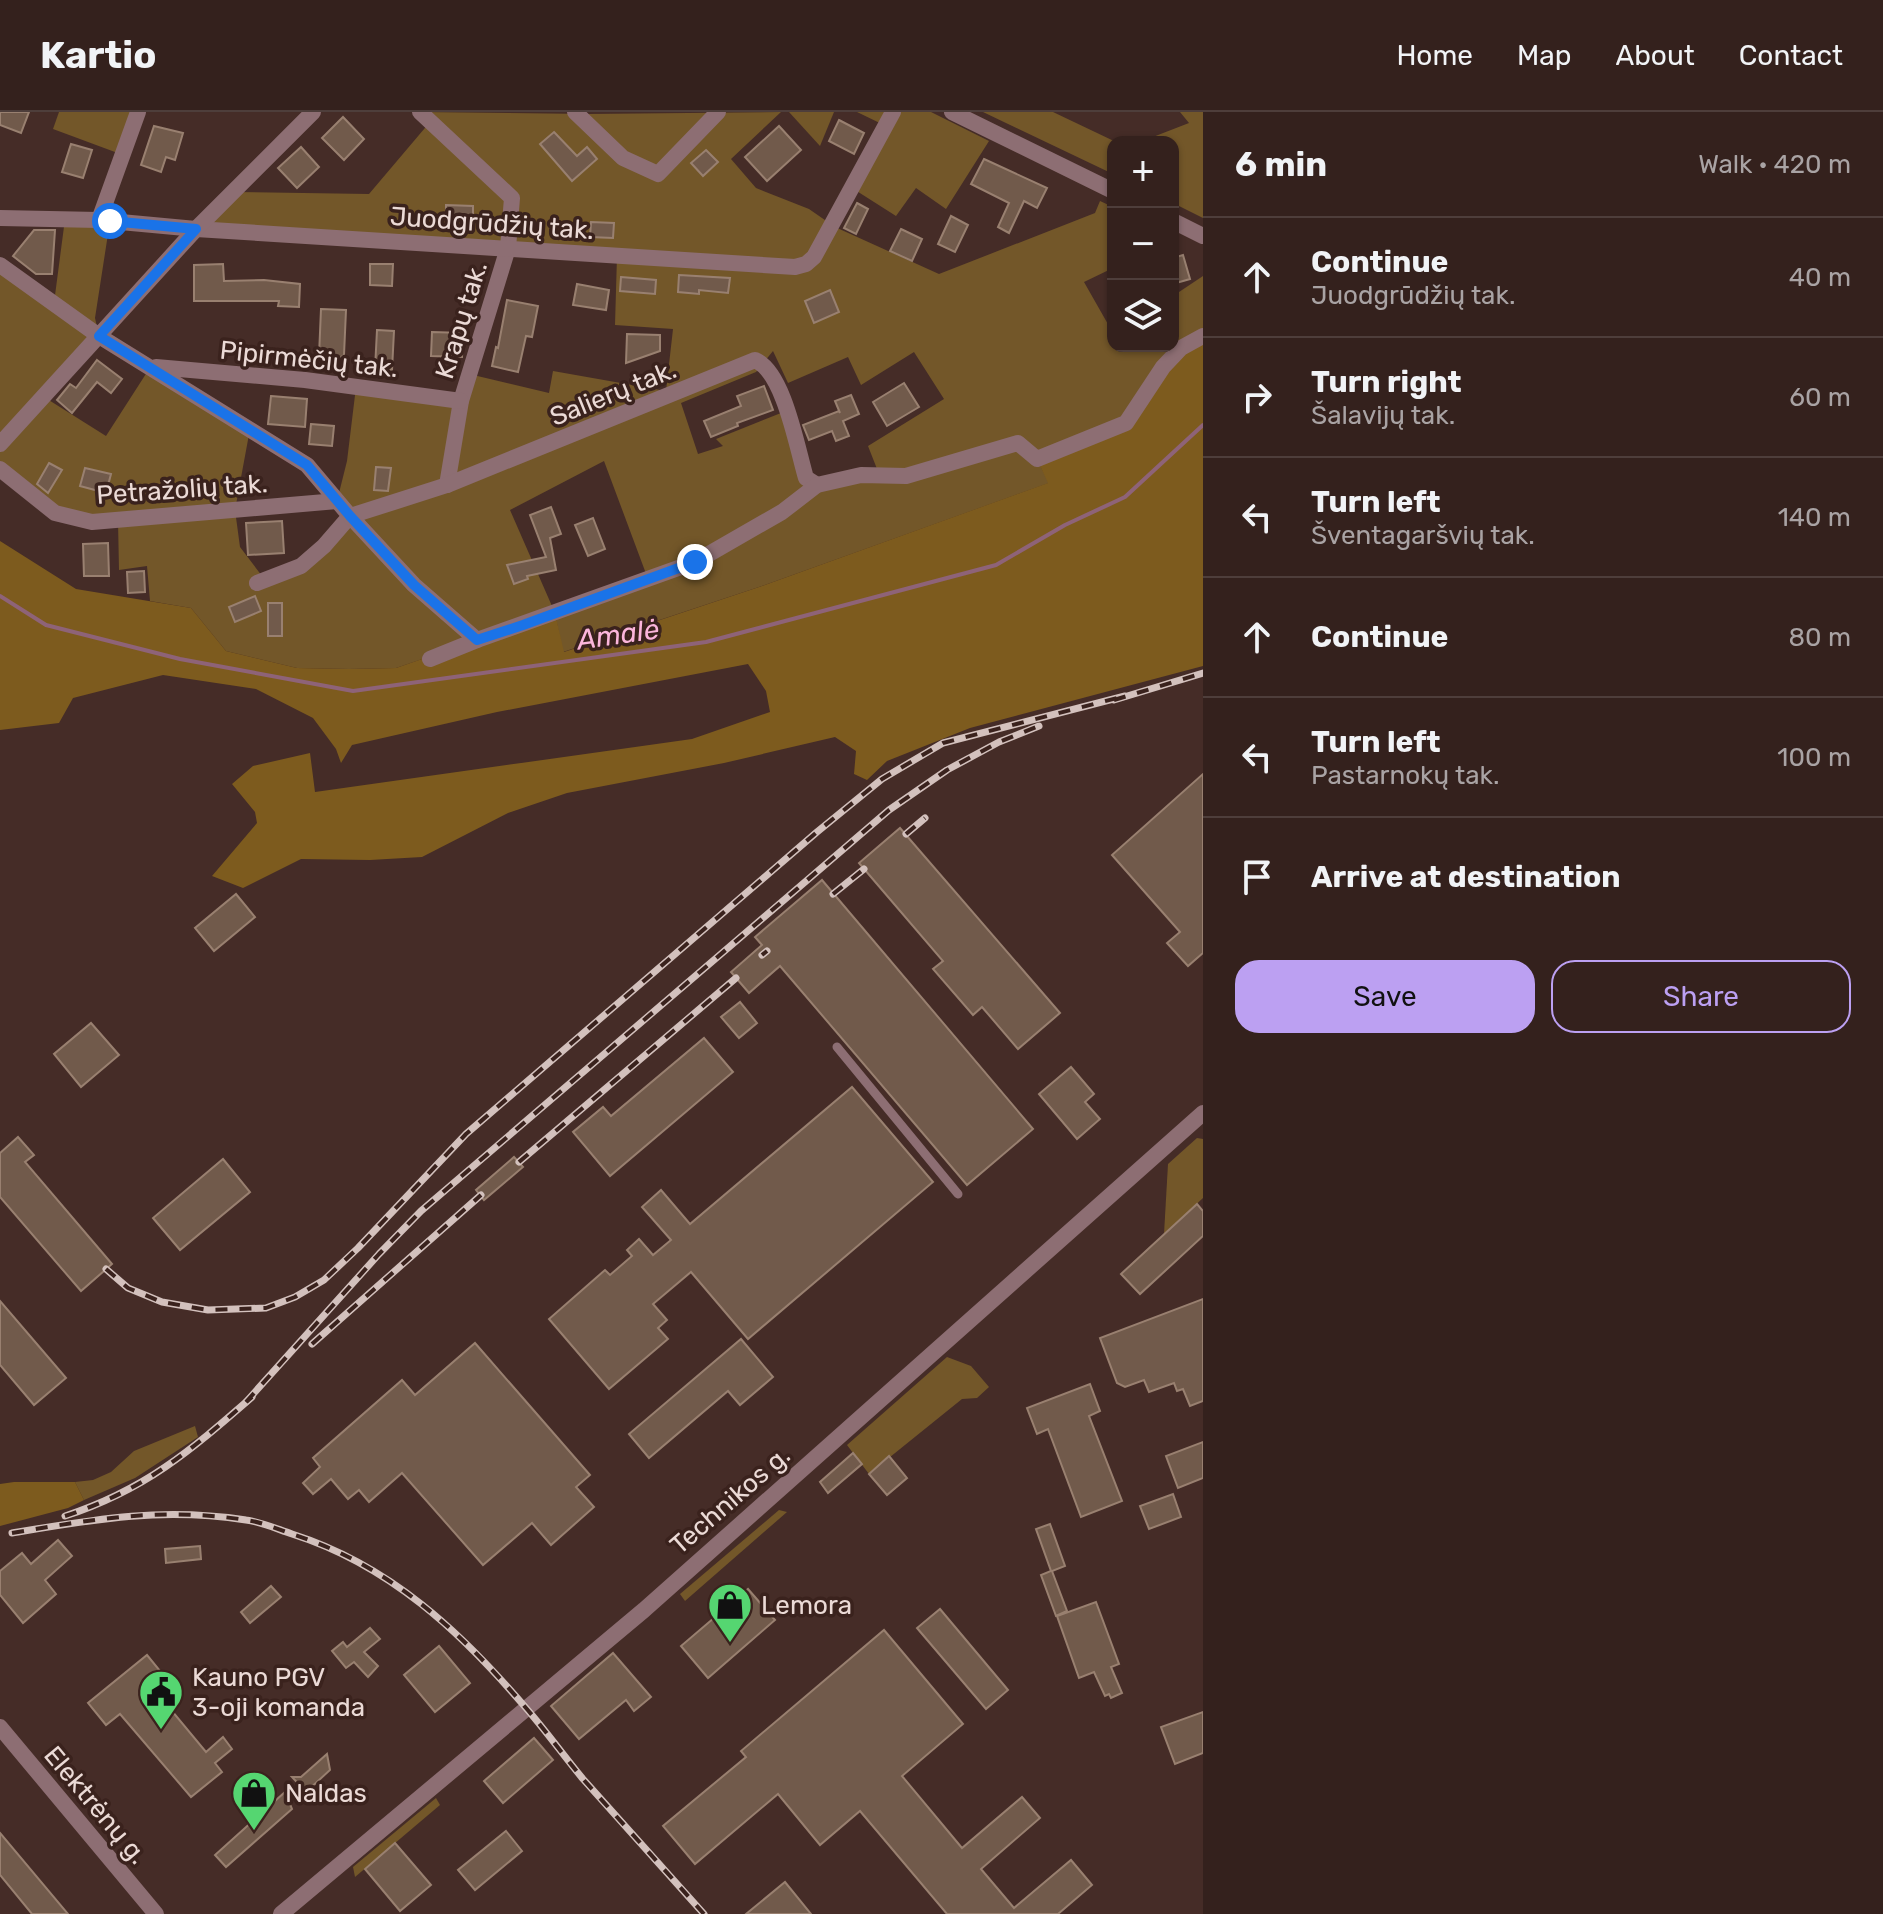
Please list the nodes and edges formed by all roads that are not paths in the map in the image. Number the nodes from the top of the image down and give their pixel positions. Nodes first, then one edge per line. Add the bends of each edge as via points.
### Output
1 (138, 112) edge
2 (313, 112) edge
3 (420, 112) edge
4 (575, 112) edge
5 (718, 112) edge
6 (893, 112) edge
7 (952, 112) edge
8 (1107, 188) edge
9 (0, 218) edge
10 (99, 220) junction
11 (1179, 224) edge
12 (196, 229) junction
13 (1203, 236) edge
14 (508, 248) junction
15 (0, 265) edge
16 (99, 336) junction
17 (1203, 336) edge
18 (151, 366) junction
19 (461, 401) junction
20 (0, 444) edge
21 (0, 469) edge
22 (447, 485) junction
23 (817, 485) junction
24 (337, 501) junction
25 (350, 516) junction
26 (257, 583) dead end
27 (477, 640) junction
28 (430, 659) dead end
29 (837, 1047) dead end
30 (1203, 1113) edge
31 (958, 1194) dead end
32 (0, 1727) edge
33 (156, 1914) edge
34 (281, 1914) edge

1 - 10 street
2 - 12 street
3 - 14 street, Krapų tak. via 512,198
4 - 5 street via 623,158 658,174
6 - 14 street, Juodgrūdžių tak. via 806,264
7 - 8 street
9 - 10 street, Juodgrūdžių tak.
10 - 12 street, Juodgrūdžių tak.
11 - 13 street
12 - 14 street, Juodgrūdžių tak.
12 - 16 street
14 - 19 street, Krapų tak.
15 - 16 street
16 - 18 street
16 - 20 street
17 - 23 street via 1163,367 1126,423 1037,459 1018,443 906,476 861,475
18 - 19 street, Pipirmėčių tak.
18 - 24 street via 307,465
19 - 22 street, Krapų tak.
21 - 24 street, Petražolių tak. via 55,513 92,522
22 - 23 street, Salierų tak. via 755,360 765,364 779,389 806,478
22 - 25 street, Salierų tak.
23 - 27 street via 782,512 695,562
24 - 25 street
25 - 26 street via 301,566
25 - 27 street via 414,585
27 - 28 street
29 - 31 lane
30 - 34 street, Technikos g. via 644,1610
32 - 33 street, Elektrėnų g.

